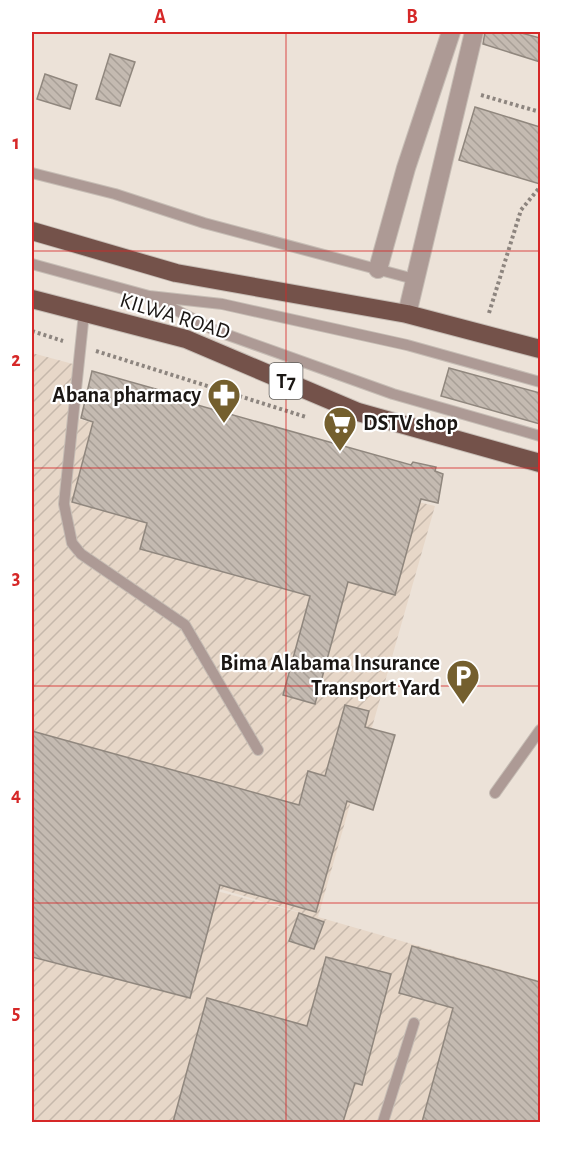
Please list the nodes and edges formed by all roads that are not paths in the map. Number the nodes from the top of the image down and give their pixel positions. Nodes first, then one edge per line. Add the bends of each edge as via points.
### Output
1 (451, 32) edge
2 (474, 32) edge
3 (32, 173) edge
4 (32, 231) edge
5 (32, 264) edge
6 (378, 269) junction
7 (414, 279) junction
8 (149, 296) junction
9 (32, 299) edge
10 (84, 313) junction
11 (407, 314) junction
12 (540, 349) edge
13 (540, 382) edge
14 (540, 436) edge
15 (540, 463) edge
16 (540, 730) edge
17 (258, 750) dead end
18 (495, 793) dead end
19 (414, 1023) dead end
20 (383, 1122) edge

1 - 6 street
2 - 7 street
3 - 6 lane
4 - 11 highway, KILWA ROAD via 176,273
5 - 8 lane
6 - 7 lane
7 - 11 street
8 - 13 lane via 222,304 384,340
8 - 14 lane via 214,330 393,394
9 - 10 highway, KILWA ROAD / T7
10 - 15 highway, KILWA ROAD / T7 via 186,339 358,412
10 - 17 lane via 64,504 72,543 81,554 185,625
11 - 12 highway, KILWA ROAD
16 - 18 lane
19 - 20 lane

